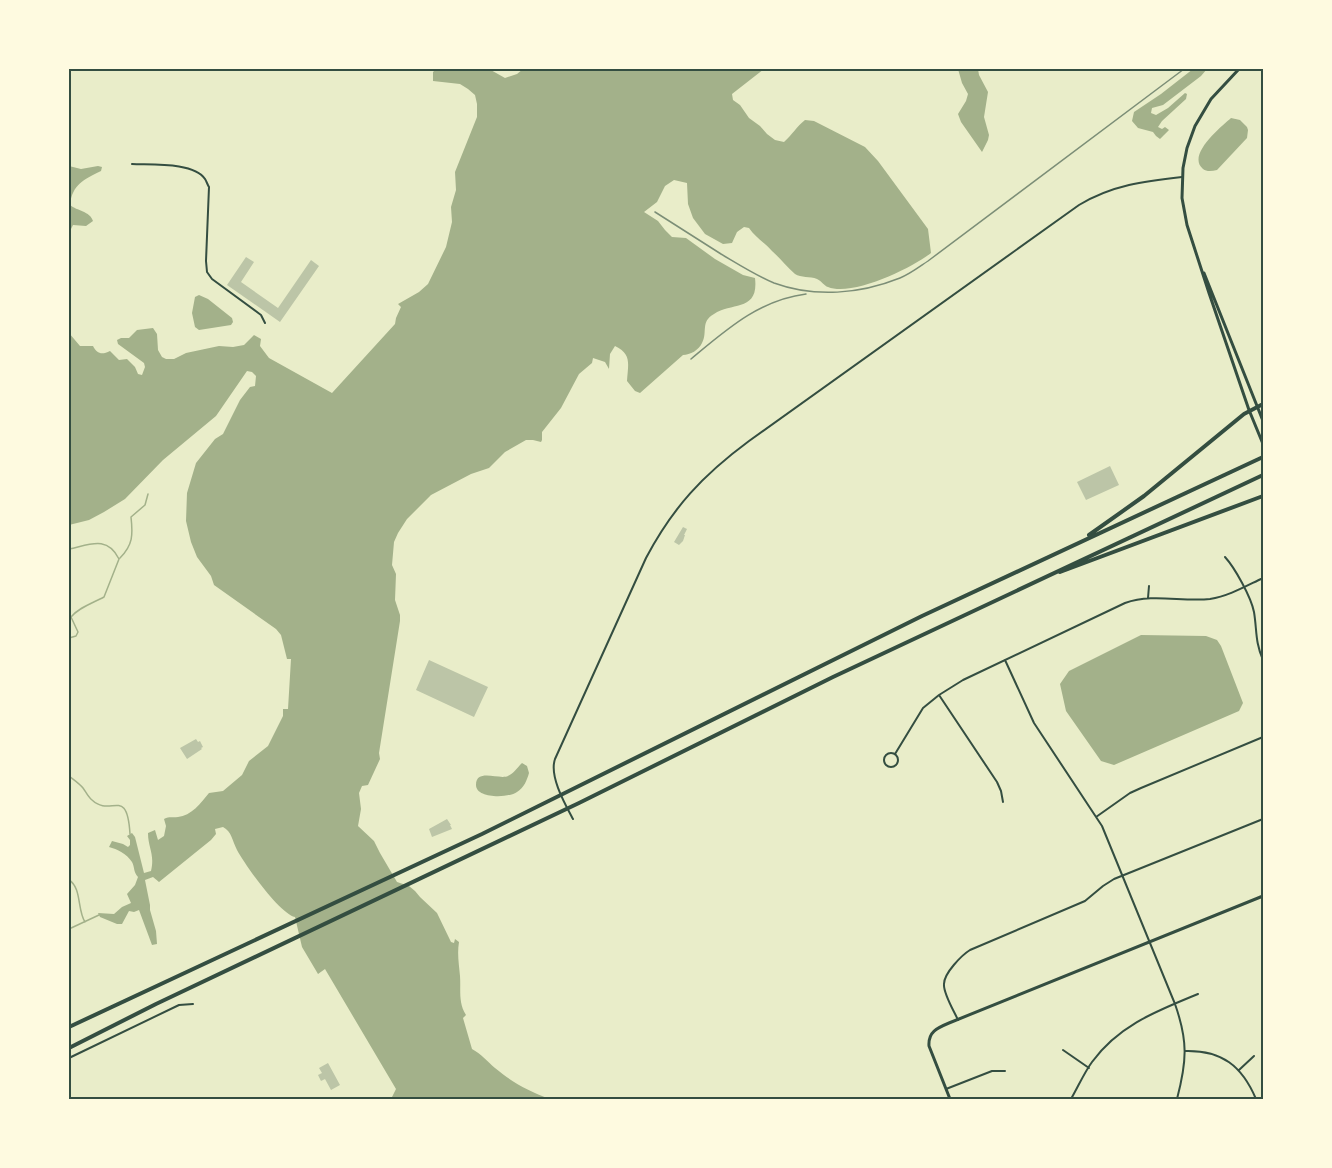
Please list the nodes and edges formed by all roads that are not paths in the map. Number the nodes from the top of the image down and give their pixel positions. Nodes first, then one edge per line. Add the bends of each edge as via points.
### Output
1 (1239, 69) edge
2 (132, 164) dead end
3 (1182, 177) junction
4 (1198, 261) junction
5 (265, 322) dead end
6 (1263, 404) edge
7 (1257, 406) junction
8 (1249, 410) junction
9 (1263, 421) edge
10 (1263, 444) edge
11 (1261, 458) edge
12 (1263, 475) edge
13 (1263, 496) edge
14 (1079, 542) junction
15 (1225, 557) dead end
16 (1263, 578) edge
17 (1031, 583) junction
18 (1149, 586) dead end
19 (1243, 587) junction
20 (1148, 598) junction
21 (1005, 660) junction
22 (1263, 660) edge
23 (939, 695) junction
24 (1263, 737) edge
25 (895, 754) junction
26 (1003, 802) dead end
27 (1096, 817) junction
28 (573, 819) dead end
29 (1263, 819) edge
30 (1123, 875) junction
31 (1263, 896) edge
32 (1150, 943) junction
33 (1198, 994) dead end
34 (193, 1004) dead end
35 (1174, 1004) junction
36 (958, 1020) junction
37 (69, 1027) edge
38 (69, 1048) edge
39 (1063, 1050) dead end
40 (1185, 1052) junction
41 (1254, 1056) dead end
42 (69, 1058) edge
43 (1089, 1068) junction
44 (1239, 1070) junction
45 (1005, 1071) dead end
46 (946, 1089) junction
47 (950, 1099) edge
48 (1071, 1099) edge
49 (1177, 1099) edge
50 (1256, 1099) edge

1 - 3 main road via 1200,116 1187,148
2 - 5 street via 184,167 206,179 207,272
3 - 4 main road via 1185,216
3 - 28 street via 1113,189 1079,205 723,460 686,496 646,558 554,762 557,784
4 - 7 main road
4 - 8 main road
6 - 7 highway
7 - 8 highway
7 - 9 main road
8 - 10 main road
8 - 14 highway
11 - 14 highway
12 - 17 highway
13 - 17 highway
14 - 37 highway via 482,834
15 - 19 street
16 - 19 street
17 - 38 highway
18 - 20 street
19 - 20 street via 1207,599
19 - 22 street via 1252,604
20 - 21 street via 1125,603
21 - 23 street
21 - 27 street via 1034,723
23 - 25 street via 923,708
23 - 26 street via 997,782
24 - 27 street via 1130,793
25 - 25 street via 885,757 888,767 896,766
27 - 30 street
29 - 30 street
30 - 32 street
30 - 36 street via 1080,904 964,954 944,985
31 - 32 main road
32 - 35 street
32 - 36 main road
33 - 35 street
34 - 42 street via 179,1005
35 - 40 street
35 - 43 street via 1123,1031
36 - 46 main road via 933,1031 929,1040
39 - 43 street
40 - 44 street via 1217,1056
40 - 49 street
41 - 44 street
43 - 48 street
44 - 50 street
45 - 46 street via 992,1071
46 - 47 main road

